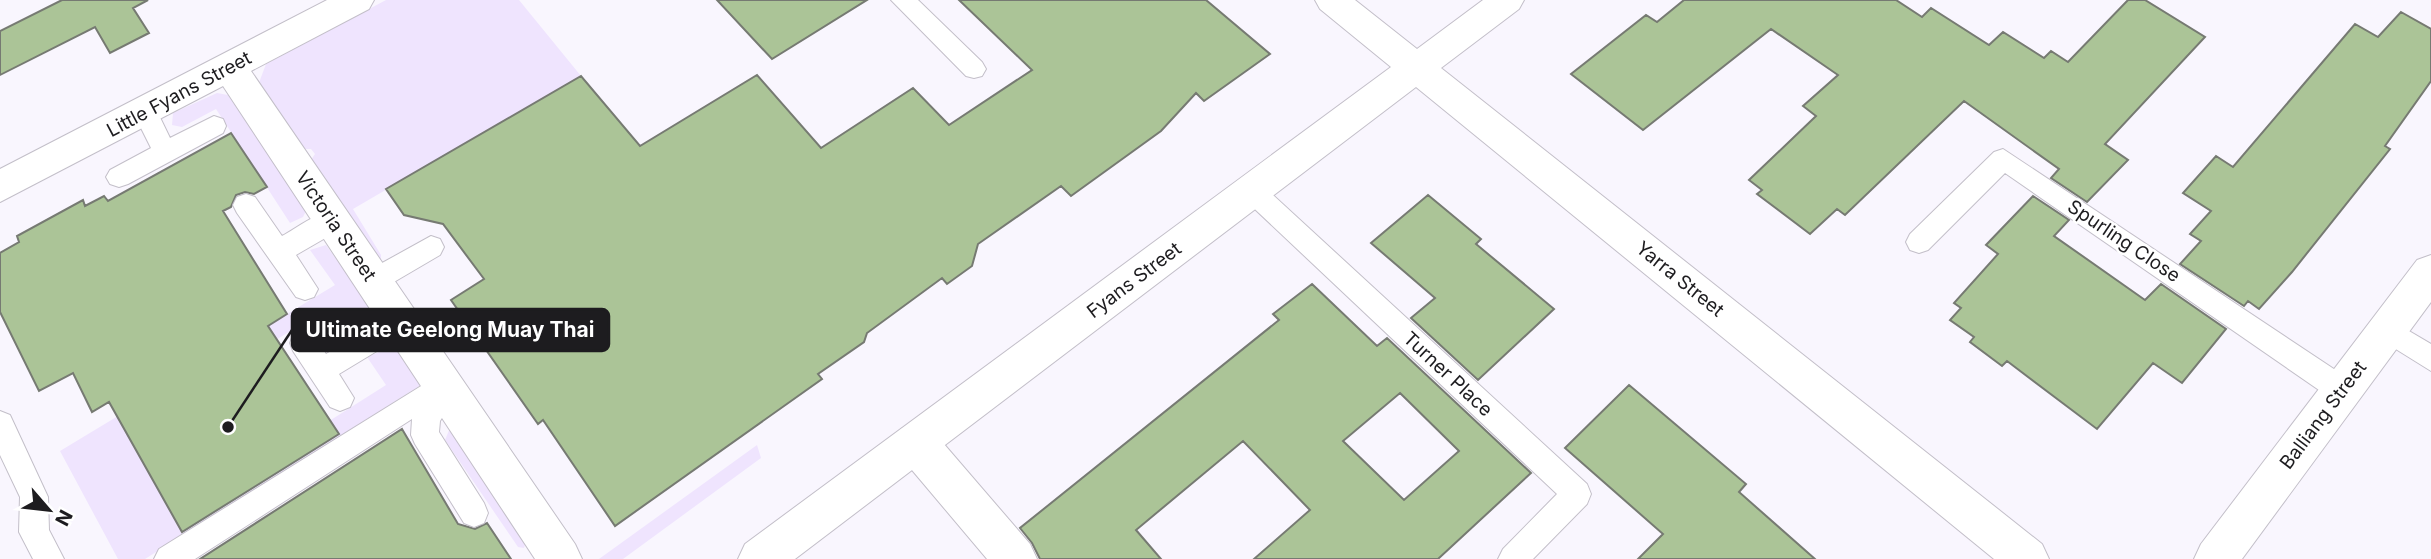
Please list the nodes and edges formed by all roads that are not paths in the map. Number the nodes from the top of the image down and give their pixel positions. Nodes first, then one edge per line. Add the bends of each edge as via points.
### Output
1 (357, 0) edge
2 (903, 0) edge
3 (1332, 0) edge
4 (1507, 0) edge
5 (230, 68) junction
6 (1418, 68) junction
7 (974, 69) dead end
8 (145, 112) junction
9 (214, 125) dead end
10 (165, 151) junction
11 (119, 177) dead end
12 (0, 187) edge
13 (1252, 191) junction
14 (246, 205) dead end
15 (332, 221) junction
16 (1919, 242) dead end
17 (431, 247) dead end
18 (279, 251) junction
19 (2431, 272) edge
20 (373, 281) junction
21 (305, 289) dead end
22 (401, 323) junction
23 (2387, 330) junction
24 (303, 343) dead end
25 (2431, 359) edge
26 (322, 370) junction
27 (444, 387) junction
28 (2342, 390) junction
29 (340, 398) dead end
30 (0, 424) edge
31 (916, 443) junction
32 (474, 513) dead end
33 (49, 559) edge
34 (169, 559) edge
35 (560, 559) edge
36 (760, 559) edge
37 (1016, 559) edge
38 (1513, 559) edge
39 (2027, 559) edge
40 (2216, 559) edge

1 - 5 street, Little Fyans Street
2 - 7 lane
3 - 6 street, Yarra Street
4 - 6 street, Fyans Street
5 - 8 street, Little Fyans Street
5 - 15 street, Victoria Street
6 - 13 street, Fyans Street
6 - 39 street, Yarra Street
8 - 10 lane
8 - 12 street, Little Fyans Street
9 - 10 lane
10 - 11 lane
13 - 31 street, Fyans Street
13 - 38 lane, Turner Place via 1577,494
14 - 18 lane
15 - 18 lane
15 - 20 street, Victoria Street
16 - 28 lane, Spurling Close via 2003,159
17 - 20 lane
18 - 21 lane
19 - 23 street, Balliang Street
20 - 22 street, Victoria Street
22 - 26 lane
22 - 27 street, Victoria Street
23 - 25 lane
23 - 28 street, Balliang Street
24 - 26 lane
26 - 29 lane
27 - 32 lane via 426,417 425,435
27 - 34 lane
27 - 35 street, Victoria Street
28 - 40 street, Balliang Street
30 - 33 lane via 34,497 34,533
31 - 36 street, Fyans Street
31 - 37 street

